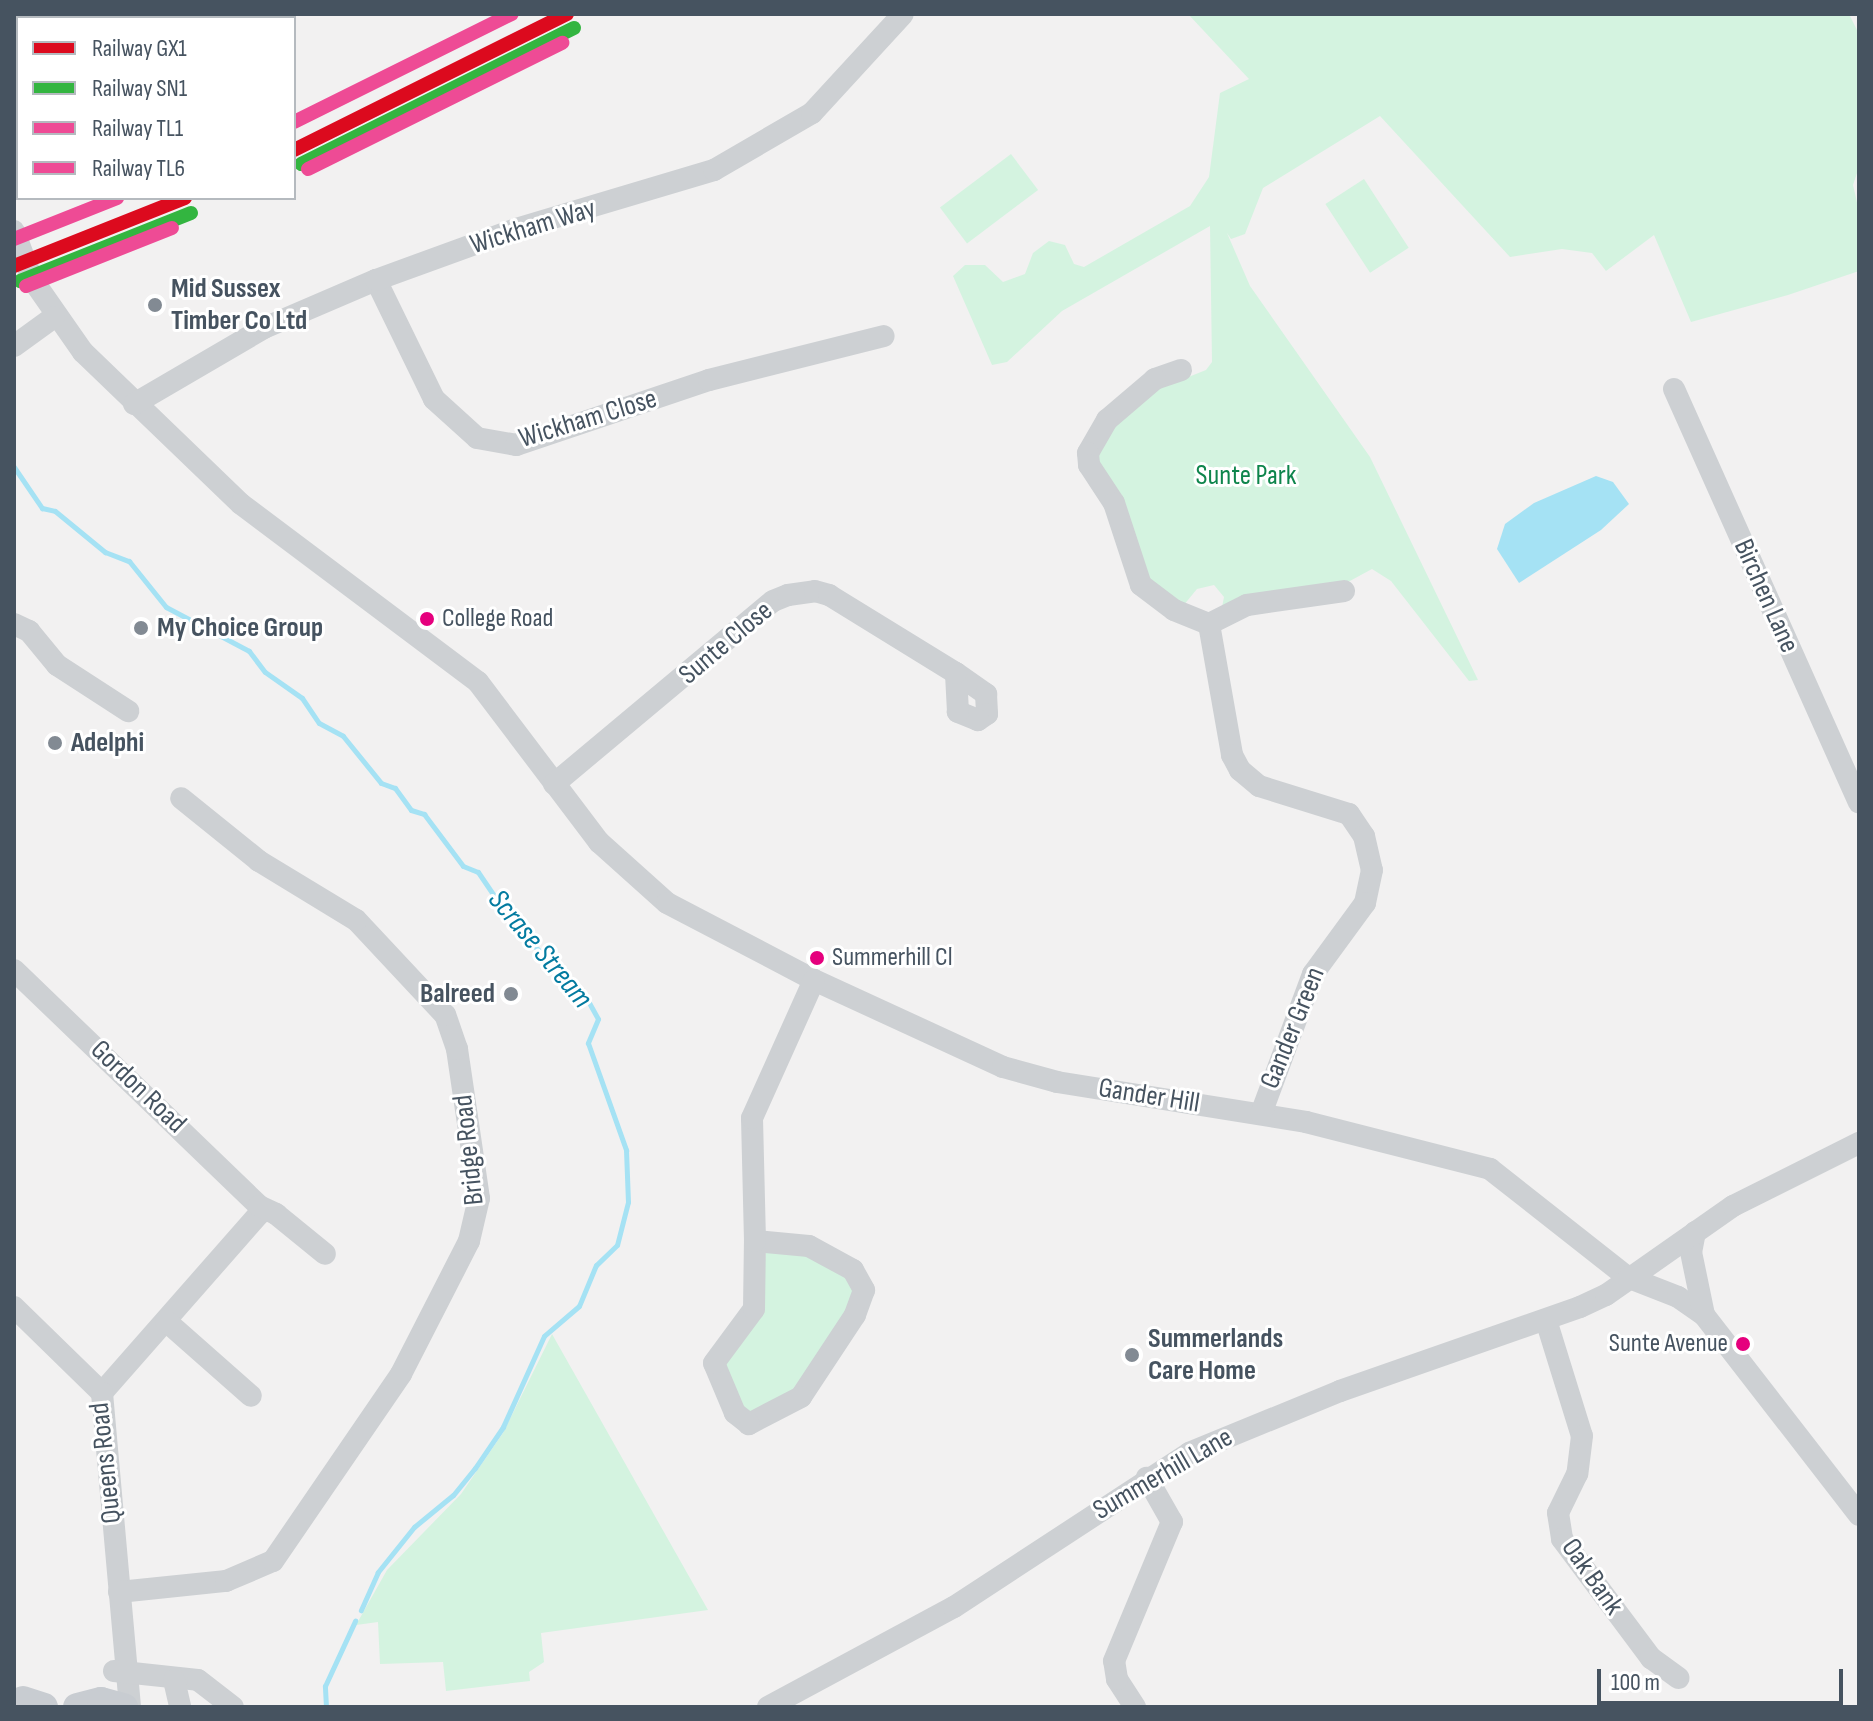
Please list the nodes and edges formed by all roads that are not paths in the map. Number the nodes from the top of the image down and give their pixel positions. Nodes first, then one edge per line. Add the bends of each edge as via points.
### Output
1 (903, 14) edge
2 (14, 231) edge
3 (376, 280) junction
4 (54, 317) junction
5 (884, 336) dead end
6 (14, 346) edge
7 (1181, 370) dead end
8 (1674, 389) dead end
9 (134, 404) junction
10 (1344, 591) dead end
11 (14, 624) edge
12 (1209, 624) junction
13 (956, 673) dead end
14 (128, 711) dead end
15 (554, 784) junction
16 (181, 798) dead end
17 (1859, 803) edge
18 (14, 970) edge
19 (814, 980) junction
20 (1261, 1114) junction
21 (1859, 1143) edge
22 (259, 1206) junction
23 (1695, 1232) junction
24 (755, 1241) junction
25 (325, 1254) dead end
26 (1627, 1277) junction
27 (14, 1307) edge
28 (1704, 1315) junction
29 (1546, 1320) junction
30 (166, 1321) junction
31 (102, 1393) junction
32 (251, 1396) dead end
33 (1147, 1478) junction
34 (1859, 1515) edge
35 (119, 1592) junction
36 (121, 1665) junction
37 (1679, 1678) dead end
38 (174, 1680) junction
39 (81, 1705) edge
40 (127, 1707) edge
41 (180, 1707) edge
42 (233, 1707) edge
43 (768, 1707) edge
44 (1135, 1707) edge

1 - 3 street, Wickham Way via 812,113 714,170 516,229
2 - 4 street
3 - 5 street, Wickham Close via 434,399 477,438 516,445 709,380
3 - 9 street, Wickham Way via 264,328
4 - 6 street
4 - 9 street
7 - 12 street via 1155,379 1107,420 1095,433 1089,465 1114,503 1141,585 1174,610
8 - 17 street, Birchen Lane
9 - 15 street via 241,504 478,682
10 - 12 street via 1247,605
11 - 14 street via 29,631 47,656
12 - 20 street, Gander Green via 1240,770 1259,786 1349,814 1364,836 1372,870 1365,903 1313,974
13 - 15 street, Sunte Close via 829,595 788,595 773,601
15 - 19 street, Gander Hill via 607,851 667,903
16 - 35 street, Bridge Road via 259,861 356,920 445,1015 457,1049 479,1198 469,1241 401,1374 273,1561 226,1581
18 - 22 street, Gordon Road
19 - 20 street, Gander Hill via 1003,1067 1057,1082
19 - 24 street via 752,1118
20 - 26 street, Gander Hill via 1394,1140 1490,1169
21 - 23 street, Summerhill Lane via 1733,1206
22 - 25 street, Gordon Road
22 - 30 street via 259,1214
23 - 26 street, Summerhill Lane
23 - 28 street via 1691,1252
24 - 24 street via 754,1309 714,1363 735,1413 749,1424 801,1397 855,1315 864,1290 853,1270 809,1246
26 - 28 street via 1678,1297
26 - 29 street, Summerhill Lane via 1606,1295
27 - 31 street, Queens Road
28 - 34 street
29 - 33 street, Summerhill Lane via 1224,1436
29 - 37 street, Oak Bank via 1582,1436 1577,1474 1558,1513 1562,1539 1651,1658
30 - 31 street
30 - 32 street
31 - 35 street, Queens Road
33 - 43 street, Summerhill Lane via 954,1607
33 - 44 street via 1172,1522 1114,1661 1117,1679
35 - 36 street, Queens Road
36 - 38 street
36 - 39 street
36 - 40 street, Queens Road
38 - 41 street
38 - 42 street via 198,1680
39 - 40 main road via 101,1701

